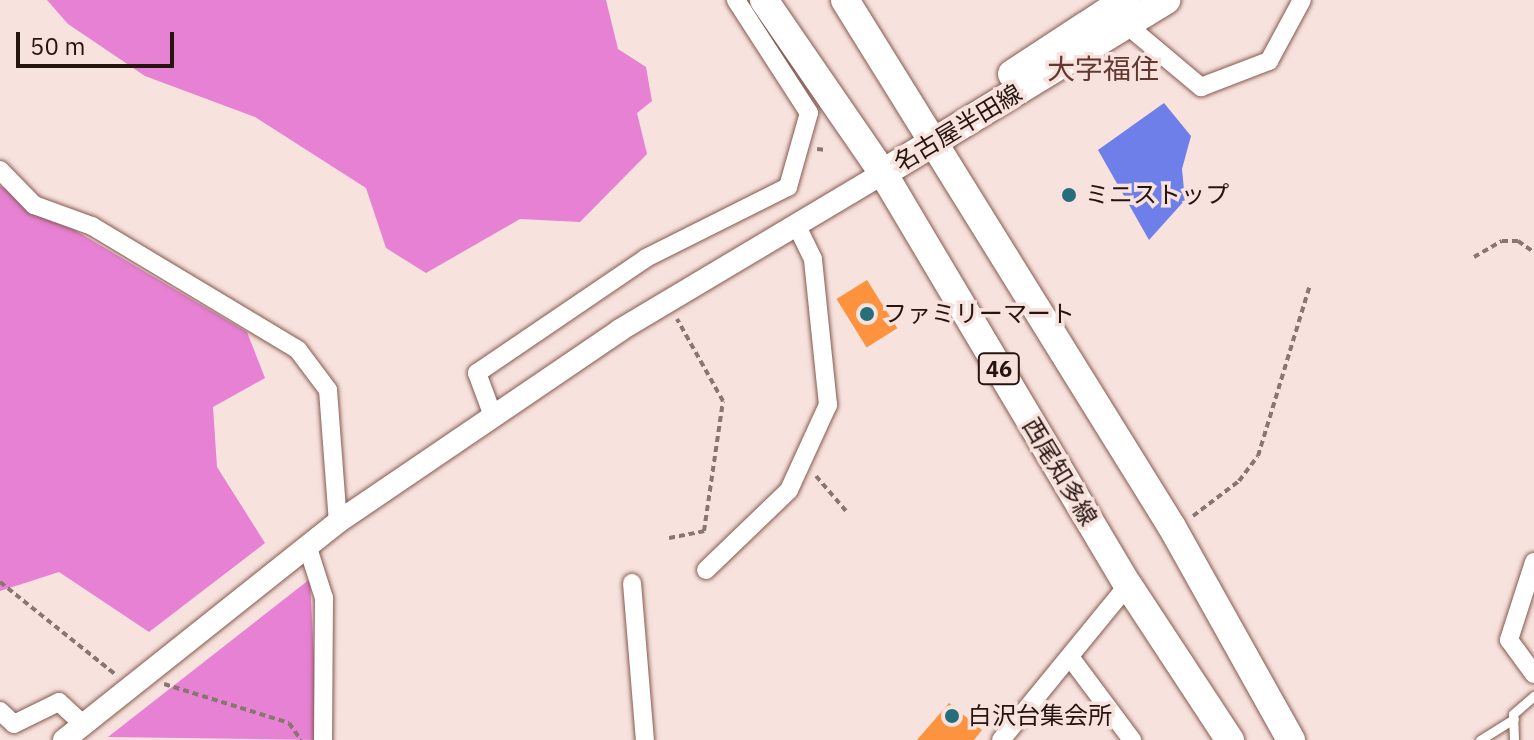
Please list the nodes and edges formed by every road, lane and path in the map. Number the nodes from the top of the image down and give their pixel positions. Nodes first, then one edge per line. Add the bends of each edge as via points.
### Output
1 (736, 0) edge
2 (764, 0) edge
3 (845, 0) edge
4 (1166, 0) edge
5 (1302, 0) edge
6 (1126, 13) edge
7 (931, 135) junction
8 (0, 170) edge
9 (883, 173) junction
10 (797, 226) junction
11 (1534, 252) edge
12 (1474, 257) dead end
13 (1309, 288) dead end
14 (668, 302) junction
15 (493, 416) junction
16 (803, 461) junction
17 (846, 511) dead end
18 (338, 522) junction
19 (1172, 527) junction
20 (669, 538) dead end
21 (308, 548) junction
22 (1533, 568) edge
23 (706, 570) dead end
24 (0, 582) edge
25 (632, 583) dead end
26 (1128, 585) junction
27 (1070, 657) junction
28 (153, 671) junction
29 (1534, 674) edge
30 (128, 690) junction
31 (1534, 696) edge
32 (0, 711) edge
33 (1514, 719) junction
34 (84, 725) junction
35 (7, 728) edge
36 (64, 740) edge
37 (301, 740) edge
38 (323, 740) edge
39 (645, 740) edge
40 (1001, 740) edge
41 (1132, 740) edge
42 (1230, 740) edge
43 (1291, 740) edge
44 (1480, 740) edge
45 (1514, 740) edge

1 - 15 street via 809,113 788,187 646,258 477,373
2 - 9 main road, 西尾知多線 / 46
3 - 7 main road
4 - 6 main road, 名古屋半田線
5 - 6 street via 1269,61 1201,87
6 - 7 main road, 名古屋半田線
7 - 9 main road, 名古屋半田線
7 - 19 main road
8 - 18 street via 34,205 92,226 298,350 328,390
9 - 10 street
9 - 26 main road, 西尾知多線 / 46
10 - 14 street
10 - 16 street via 813,259 831,389
11 - 12 path via 1518,241 1502,241
13 - 19 path via 1258,456 1239,481
14 - 15 street
14 - 20 path via 723,401 704,531
15 - 18 street
16 - 17 path
16 - 23 street via 789,490
18 - 21 street
19 - 43 main road
21 - 28 street
21 - 38 street via 324,598
22 - 29 street via 1509,640
24 - 30 path via 17,603 98,656
25 - 39 street
26 - 27 street
26 - 42 main road, 西尾知多線 / 46
27 - 40 street
27 - 41 street
28 - 30 street
28 - 37 path via 175,692 289,723
30 - 34 street
31 - 33 lane
32 - 35 street
33 - 44 lane
33 - 45 lane
34 - 35 street via 59,702
34 - 36 street

